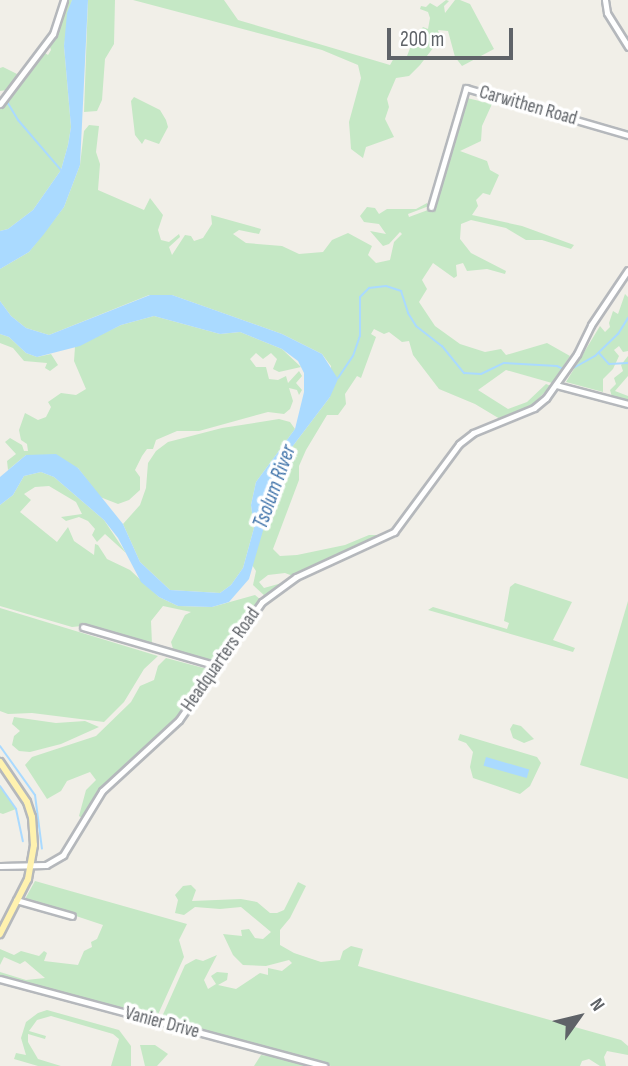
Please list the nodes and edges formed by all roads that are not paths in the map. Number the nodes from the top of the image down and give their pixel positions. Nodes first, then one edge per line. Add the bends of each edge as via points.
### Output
1 (64, 0) edge
2 (605, 0) edge
3 (628, 47) edge
4 (0, 104) edge
5 (628, 135) edge
6 (430, 207) dead end
7 (628, 270) edge
8 (556, 385) junction
9 (628, 404) edge
10 (83, 627) dead end
11 (218, 666) junction
12 (0, 762) edge
13 (0, 866) edge
14 (31, 867) junction
15 (16, 900) junction
16 (72, 916) dead end
17 (0, 934) edge
18 (0, 979) edge
19 (325, 1066) edge

1 - 4 street via 53,34
2 - 3 street via 607,13
5 - 6 street, Carwithen Road via 466,88
7 - 8 street, Headquarters Road
8 - 9 street
8 - 11 street, Headquarters Road via 534,408 473,433 459,444 394,532 309,570 270,596
10 - 11 street
11 - 14 street, Headquarters Road via 178,720 102,791 63,855 46,866
12 - 14 main road via 32,817
13 - 14 street
14 - 15 main road
15 - 16 street
15 - 17 main road
18 - 19 street, Vanier Drive

